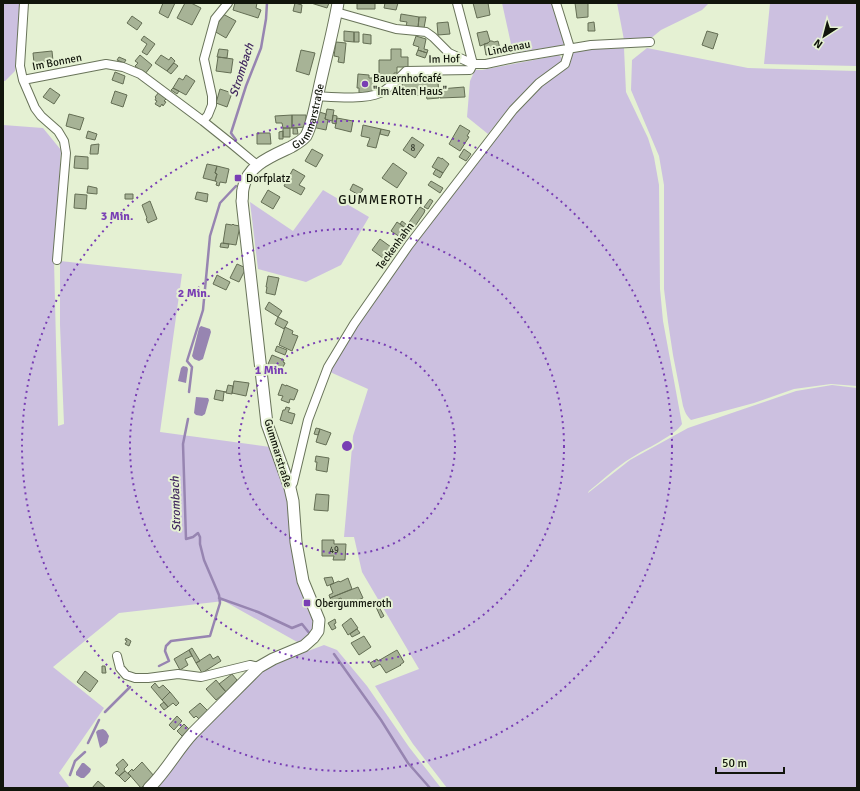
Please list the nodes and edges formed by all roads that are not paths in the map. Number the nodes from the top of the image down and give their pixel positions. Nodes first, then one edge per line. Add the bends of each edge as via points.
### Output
1 (24, 3) edge
2 (228, 3) edge
3 (457, 3) edge
4 (556, 3) edge
5 (337, 8) edge
6 (650, 42) dead end
7 (570, 48) junction
8 (473, 64) junction
9 (23, 80) junction
10 (317, 96) junction
11 (203, 121) junction
12 (257, 165) junction
13 (57, 260) dead end
14 (290, 488) junction
15 (117, 656) dead end
16 (259, 667) junction
17 (149, 788) edge

1 - 9 street via 20,66
2 - 11 street via 216,19 204,59 212,105
3 - 8 street, Im Hof
4 - 7 street
5 - 8 street, Lindenau via 396,29 426,32 449,53
5 - 10 street, Gummarstraße
6 - 7 street, Lindenau
7 - 8 street, Lindenau via 486,64
7 - 14 street, Teckenhahn via 565,64 539,83 513,110 409,245 354,324 328,367 308,420
8 - 10 street, Im Hof via 470,70 406,71 380,93 369,96
9 - 11 street, Im Bonnen via 106,64 123,67 140,74
9 - 13 street, Im Bonnen via 35,108 58,131 64,141 66,153
10 - 12 street, Gummarstraße via 305,137
11 - 12 street, Im Bonnen
12 - 14 street, Gummarstraße via 247,177 242,201 268,424
14 - 16 street, Gummarstraße via 303,581 319,620 318,630 304,646
15 - 16 street via 120,668 126,675 135,678 178,674 201,677 250,665
16 - 17 street, Gummarstraße via 188,738

